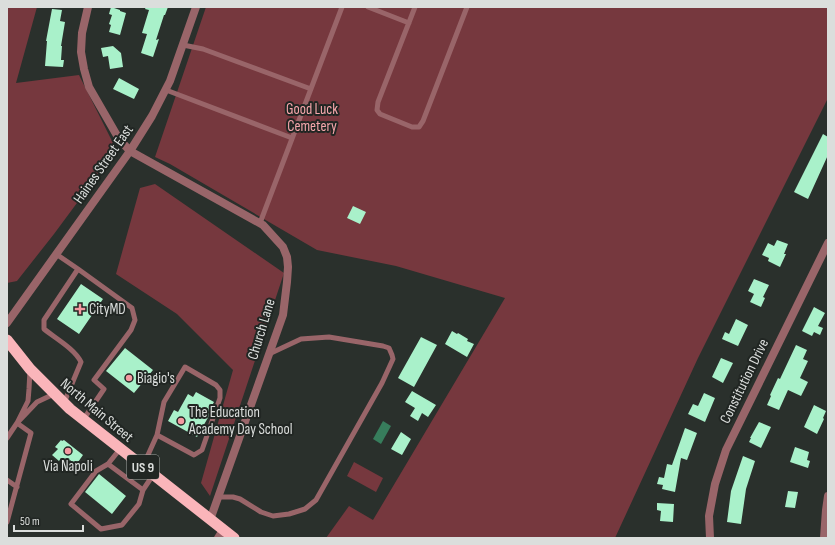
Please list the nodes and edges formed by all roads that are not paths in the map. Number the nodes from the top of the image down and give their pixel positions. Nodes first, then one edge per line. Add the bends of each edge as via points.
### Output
1 (88, 7) edge
2 (196, 7) edge
3 (342, 7) edge
4 (368, 7) edge
5 (415, 7) edge
6 (467, 7) edge
7 (409, 22) junction
8 (184, 45) junction
9 (311, 89) junction
10 (166, 90) junction
11 (292, 138) junction
12 (130, 151) junction
13 (260, 223) junction
14 (828, 243) edge
15 (56, 254) junction
16 (78, 269) junction
17 (7, 323) edge
18 (7, 340) edge
19 (269, 354) junction
20 (30, 369) junction
21 (54, 394) junction
22 (64, 404) junction
23 (83, 420) junction
24 (17, 423) junction
25 (157, 435) junction
26 (7, 438) edge
27 (120, 449) junction
28 (108, 464) junction
29 (142, 467) junction
30 (153, 475) junction
31 (7, 480) edge
32 (17, 487) junction
33 (143, 490) junction
34 (828, 496) edge
35 (218, 497) junction
36 (210, 520) junction
37 (7, 522) edge
38 (220, 534) edge
39 (234, 538) edge
40 (710, 538) edge
41 (824, 538) edge

1 - 12 street via 81,52 85,75 89,87 119,139
2 - 8 street, Haines Street East
3 - 9 lane
4 - 7 lane
5 - 7 lane
6 - 7 lane via 423,121 419,126 412,127 380,114 377,110
8 - 9 lane via 203,49
8 - 10 street, Haines Street East
9 - 11 lane
10 - 11 lane
10 - 12 street, Haines Street East
11 - 13 lane
12 - 13 street, Church Lane
12 - 15 street, Haines Street East
13 - 19 street, Church Lane via 283,247 288,267 283,315
14 - 40 street, Constitution Drive via 726,450 715,484 710,516
15 - 16 lane
15 - 17 street, Haines Street East
16 - 22 lane via 44,320 44,329 79,357 81,362
16 - 23 lane via 132,308 135,320 131,330 94,380 104,389
18 - 20 highway, North Main Street / US 9
19 - 35 street, Church Lane
19 - 35 lane via 301,339 329,337 389,348 393,359 316,500 305,509 273,516 260,512 240,499
20 - 21 highway, North Main Street / US 9
20 - 24 lane via 28,401
21 - 22 highway, North Main Street / US 9
21 - 24 lane via 37,402
22 - 23 highway, North Main Street / US 9
23 - 27 highway, North Main Street / US 9
24 - 26 lane
24 - 32 lane via 31,434
25 - 25 lane via 164,402 185,367 220,390 220,398 202,450 194,455
25 - 29 lane
27 - 28 lane
27 - 29 highway, North Main Street / US 9
28 - 33 lane
28 - 33 lane via 96,471 71,504 101,528 122,525 139,504
29 - 30 highway, North Main Street / US 9
30 - 33 lane
30 - 36 highway, North Main Street / US 9
31 - 32 lane
32 - 37 lane
34 - 41 street
35 - 36 street, Church Lane
36 - 38 highway, North Main Street / US 9
38 - 39 highway, North Main Street / US 9

